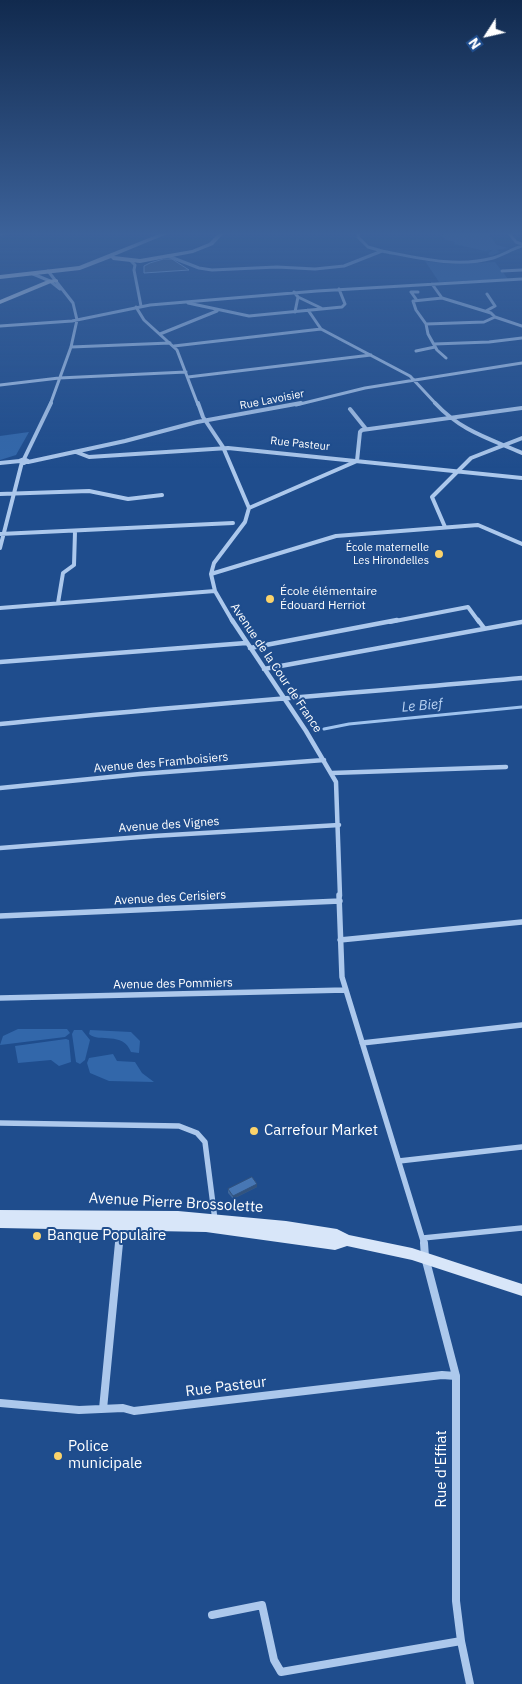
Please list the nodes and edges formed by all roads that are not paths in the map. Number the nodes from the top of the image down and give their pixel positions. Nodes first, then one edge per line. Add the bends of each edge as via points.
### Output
1 (308, 310) edge
2 (75, 311) edge
3 (120, 311) edge
4 (138, 311) edge
5 (218, 311) joint
6 (304, 311) edge
7 (416, 311) edge
8 (485, 311) edge
9 (295, 312) joint
10 (495, 317) junction
11 (77, 320) junction
12 (426, 324) junction
13 (0, 326) edge
14 (522, 326) edge
15 (321, 329) junction
16 (160, 334) junction
17 (522, 338) edge
18 (173, 345) junction
19 (435, 346) junction
20 (71, 347) junction
21 (416, 350) dead end
22 (371, 355) junction
23 (446, 358) dead end
24 (522, 363) edge
25 (186, 372) junction
26 (188, 377) junction
27 (59, 378) junction
28 (414, 380) junction
29 (0, 384) edge
30 (522, 408) edge
31 (350, 409) dead end
32 (450, 419) junction
33 (205, 421) junction
34 (366, 429) junction
35 (522, 438) edge
36 (502, 445) junction
37 (224, 447) junction
38 (76, 452) junction
39 (522, 453) edge
40 (23, 461) junction
41 (357, 461) junction
42 (0, 463) edge
43 (459, 471) junction
44 (522, 478) edge
45 (14, 493) junction
46 (0, 494) edge
47 (162, 495) dead end
48 (249, 508) junction
49 (233, 523) dead end
50 (445, 527) junction
51 (75, 532) junction
52 (2, 534) edge
53 (522, 544) edge
54 (0, 548) edge
55 (211, 574) junction
56 (216, 591) junction
57 (58, 603) junction
58 (0, 608) edge
59 (522, 622) edge
60 (484, 628) junction
61 (246, 642) junction
62 (250, 648) junction
63 (0, 662) edge
64 (264, 670) junction
65 (522, 678) edge
66 (285, 700) junction
67 (0, 724) edge
68 (324, 760) junction
69 (506, 767) dead end
70 (332, 773) junction
71 (0, 788) edge
72 (339, 825) junction
73 (0, 848) edge
74 (340, 901) junction
75 (0, 916) edge
76 (522, 922) edge
77 (340, 940) junction
78 (346, 990) junction
79 (0, 998) edge
80 (522, 1025) edge
81 (362, 1043) junction
82 (0, 1123) edge
83 (522, 1147) edge
84 (399, 1161) junction
85 (0, 1215) edge
86 (121, 1220) junction
87 (0, 1223) edge
88 (215, 1223) junction
89 (522, 1228) edge
90 (423, 1238) junction
91 (425, 1258) junction
92 (522, 1290) edge
93 (456, 1376) junction
94 (0, 1403) edge
95 (103, 1409) junction
96 (212, 1616) dead end
97 (461, 1641) junction
98 (470, 1684) edge

1 - 15 street
2 - 11 street
3 - 11 street
4 - 16 street
5 - 9 street via 249,316
5 - 16 street
6 - 9 street
7 - 12 street
8 - 10 street
10 - 12 street via 484,322
10 - 14 street
11 - 13 street
11 - 20 street
12 - 19 street
15 - 18 street
15 - 22 street
16 - 18 street
17 - 19 street
18 - 20 street
18 - 25 street
19 - 21 street
19 - 23 street
20 - 27 street
22 - 26 street
22 - 28 street
24 - 28 street, Rue Lavoisier
25 - 26 street
25 - 27 street
26 - 33 street
27 - 29 street
27 - 40 street via 46,415
28 - 32 street
28 - 33 street, Rue Lavoisier via 356,390 285,408
30 - 32 street
31 - 34 street
32 - 34 street
32 - 36 street
33 - 37 street
33 - 38 street, Rue Lavoisier
34 - 41 street via 360,432
35 - 36 street
36 - 39 street
36 - 43 street via 471,458
37 - 38 street, Rue Pasteur via 140,456 89,457
37 - 41 street, Rue Pasteur
37 - 48 street
38 - 40 street, Rue Lavoisier
40 - 42 street, Rue Lavoisier
40 - 45 street
41 - 43 street, Rue Pasteur
41 - 48 street
43 - 44 street, Rue Pasteur
43 - 50 street via 432,497
45 - 46 street
45 - 47 street via 89,491 128,499
45 - 52 street
48 - 55 street via 245,522 216,559
49 - 51 street
50 - 53 street via 486,527
50 - 55 street via 328,537
51 - 52 street
51 - 57 street via 74,564 63,572
52 - 54 street
55 - 56 street, Avenue de la Cour de France
56 - 57 street
56 - 61 street, Avenue de la Cour de France
57 - 58 street
59 - 60 street
60 - 62 street via 468,607
60 - 64 street
61 - 62 street, Avenue de la Cour de France
61 - 63 street
62 - 64 street, Avenue de la Cour de France
64 - 66 street, Avenue de la Cour de France
65 - 66 street
66 - 67 street
66 - 68 street, Avenue de la Cour de France
68 - 70 street, Avenue de la Cour de France
68 - 71 street, Avenue des Framboisiers
69 - 70 street
70 - 72 street, Avenue de la Cour de France via 336,782
72 - 73 street, Avenue des Vignes
72 - 74 street, Avenue de la Cour de France
74 - 75 street, Avenue des Cerisiers
74 - 77 street, Avenue de la Cour de France
76 - 77 street
77 - 78 street, Avenue de la Cour de France
78 - 79 street, Avenue des Pommiers
78 - 81 street, Avenue de la Cour de France
80 - 81 street
81 - 84 street, Avenue de la Cour de France
82 - 88 street via 179,1126 192,1130 205,1142
83 - 84 street
84 - 90 street, Rue d'Effiat
85 - 86 main road, Avenue Pierre Brossolette
86 - 87 main road, Avenue Pierre Brossolette
86 - 88 main road, Avenue Pierre Brossolette
86 - 95 street
88 - 91 main road, Avenue Pierre Brossolette via 303,1229
89 - 90 street
90 - 91 street, Rue d'Effiat
91 - 92 main road, Avenue Pierre Brossolette
91 - 93 street, Rue d'Effiat
93 - 95 street, Rue Pasteur via 442,1375 134,1412 123,1408
93 - 97 street, Rue d'Effiat via 456,1601
94 - 95 street, Rue Pasteur
96 - 97 street via 262,1605 274,1660 281,1672
97 - 98 street, Rue d'Effiat

